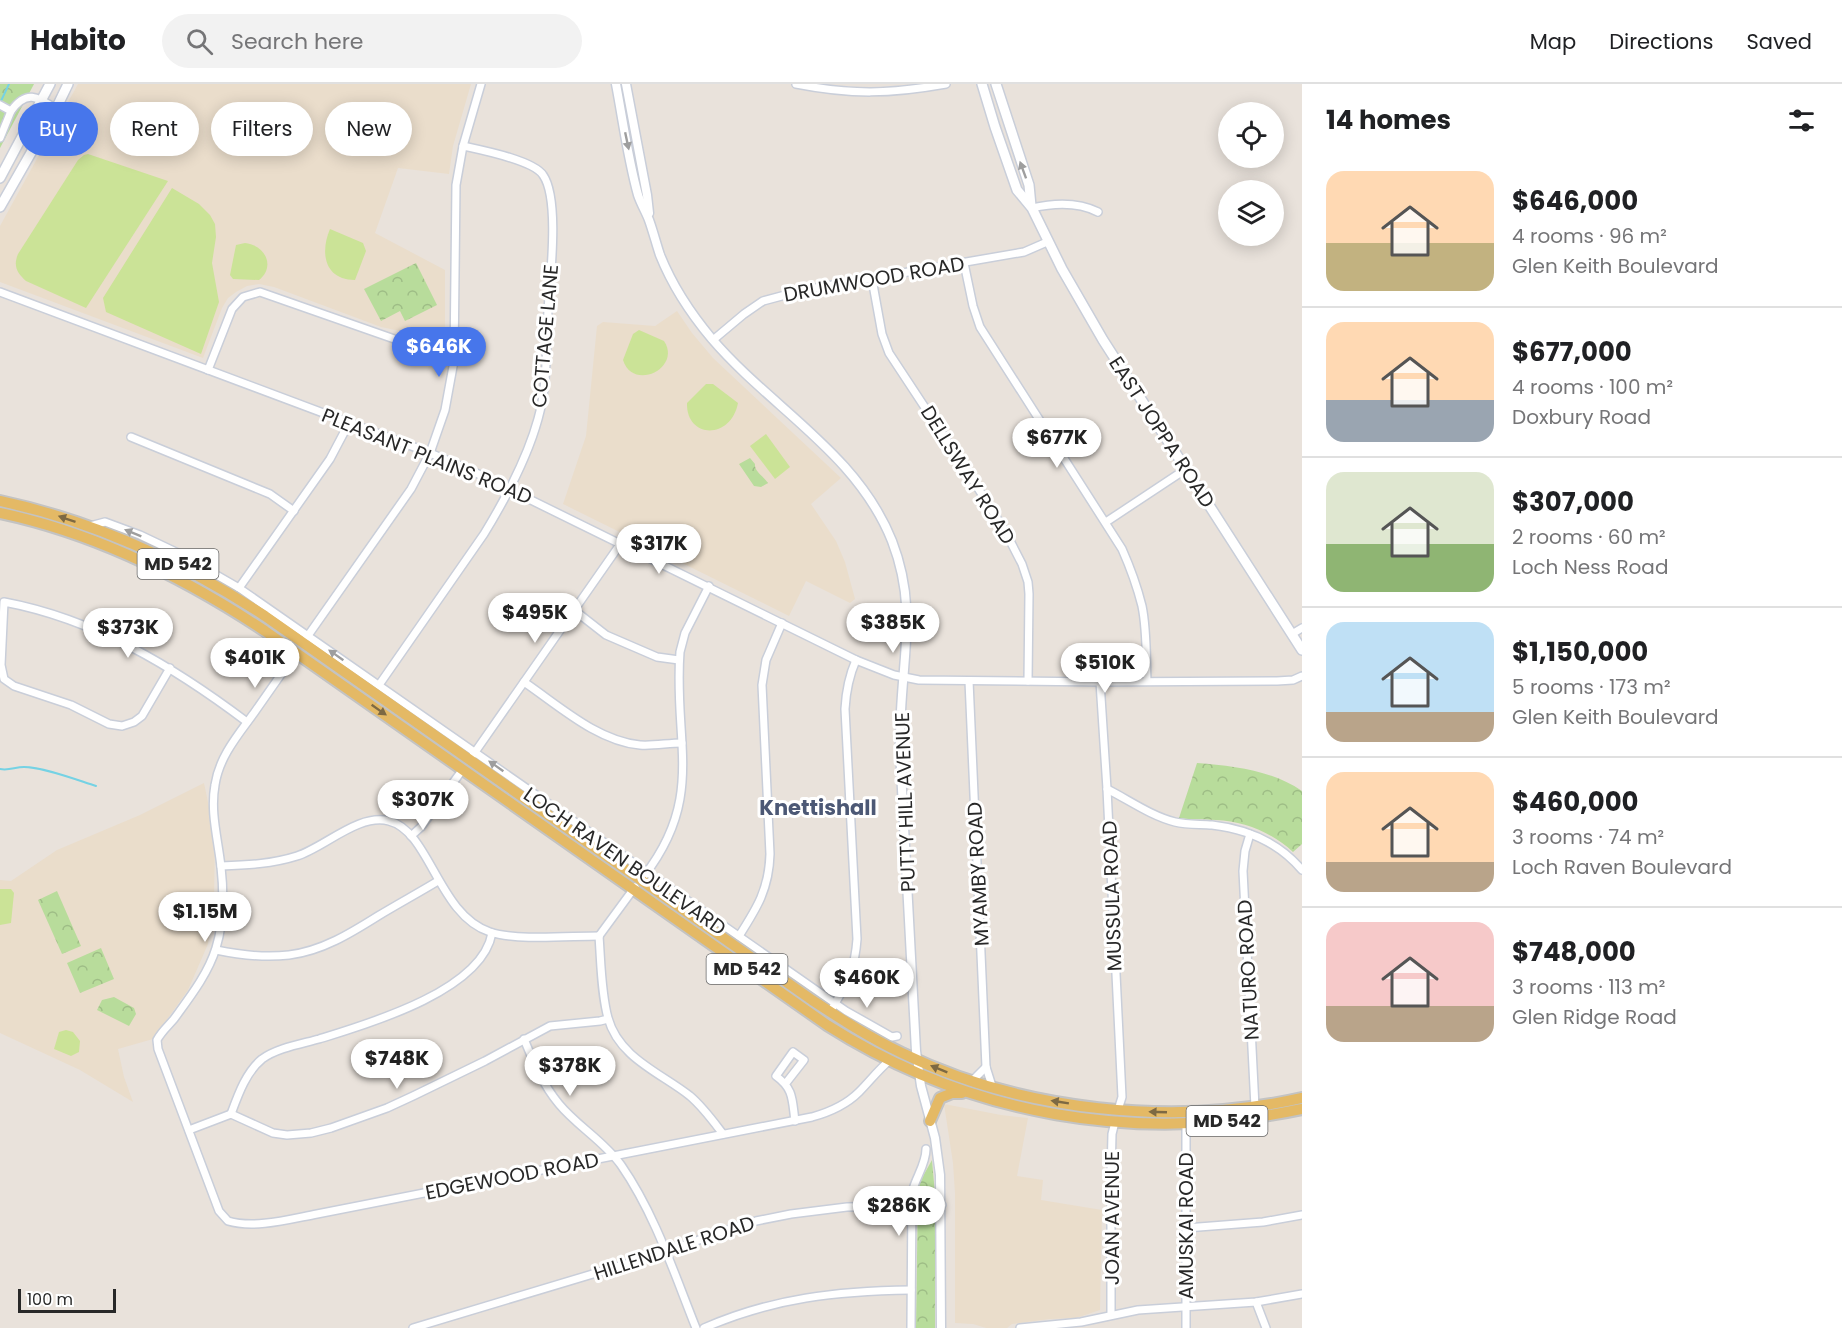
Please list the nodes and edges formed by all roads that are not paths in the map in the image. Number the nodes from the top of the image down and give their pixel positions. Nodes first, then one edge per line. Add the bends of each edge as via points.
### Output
1 (50, 84) edge
2 (68, 84) edge
3 (481, 84) edge
4 (616, 84) edge
5 (626, 84) edge
6 (796, 84) edge
7 (946, 84) edge
8 (982, 84) edge
9 (996, 84) edge
10 (42, 99) junction
11 (40, 102) edge
12 (46, 102) edge
13 (59, 102) edge
14 (1, 105) edge
15 (11, 111) junction
16 (0, 138) edge
17 (18, 140) edge
18 (18, 145) edge
19 (463, 146) junction
20 (29, 156) edge
21 (0, 165) edge
22 (0, 178) edge
23 (13, 183) junction
24 (0, 191) edge
25 (0, 207) edge
26 (1032, 208) junction
27 (1098, 212) dead end
28 (649, 219) junction
29 (1047, 242) junction
30 (964, 263) junction
31 (872, 279) junction
32 (0, 292) edge
33 (713, 340) junction
34 (454, 345) junction
35 (208, 370) junction
36 (349, 423) junction
37 (131, 437) dead end
38 (430, 453) junction
39 (1186, 469) junction
40 (509, 488) junction
41 (0, 501) edge
42 (294, 511) junction
43 (0, 513) edge
44 (1106, 522) junction
45 (89, 526) junction
46 (621, 543) junction
47 (709, 586) junction
48 (239, 588) junction
49 (574, 610) junction
50 (782, 623) junction
51 (1302, 627) edge
52 (1292, 634) junction
53 (306, 640) junction
54 (1302, 650) edge
55 (296, 653) junction
56 (679, 660) junction
57 (856, 660) junction
58 (170, 668) junction
59 (1302, 676) edge
60 (904, 678) junction
61 (969, 681) junction
62 (1028, 681) junction
63 (1147, 681) junction
64 (524, 682) junction
65 (1100, 682) junction
66 (379, 685) junction
67 (248, 722) junction
68 (682, 742) junction
69 (469, 760) junction
70 (1107, 789) junction
71 (1250, 834) junction
72 (411, 836) junction
73 (221, 866) junction
74 (1302, 870) edge
75 (438, 881) junction
76 (640, 881) junction
77 (492, 933) junction
78 (598, 936) junction
79 (739, 936) junction
80 (216, 950) junction
81 (833, 1008) junction
82 (608, 1019) junction
83 (897, 1035) dead end
84 (524, 1039) junction
85 (880, 1054) junction
86 (890, 1060) junction
87 (918, 1060) junction
88 (986, 1067) junction
89 (877, 1070) junction
90 (919, 1074) junction
91 (972, 1081) junction
92 (786, 1083) dead end
93 (992, 1086) junction
94 (971, 1093) junction
95 (1302, 1098) edge
96 (1255, 1107) junction
97 (1302, 1109) edge
98 (1118, 1110) junction
99 (231, 1114) junction
100 (795, 1121) junction
101 (930, 1121) junction
102 (1115, 1122) junction
103 (1186, 1124) junction
104 (189, 1130) junction
105 (723, 1134) junction
106 (926, 1149) dead end
107 (614, 1156) junction
108 (912, 1205) junction
109 (942, 1205) junction
110 (1302, 1215) edge
111 (1186, 1228) junction
112 (666, 1252) junction
113 (911, 1290) junction
114 (1302, 1294) edge
115 (1256, 1302) junction
116 (1186, 1307) junction
117 (1111, 1314) junction
118 (440, 1324) edge
119 (1081, 1325) edge
120 (413, 1328) edge
121 (696, 1328) edge
122 (704, 1328) edge
123 (911, 1328) edge
124 (941, 1328) edge
125 (1020, 1328) edge
126 (1186, 1328) edge
127 (1266, 1328) edge

1 - 10 main road
2 - 13 main road
3 - 19 street
4 -> 28 street, PUTTY HILL AVENUE via 639,197
5 - 28 street, PUTTY HILL AVENUE
6 - 7 street via 868,93
8 - 26 main road, EAST JOPPA ROAD via 1017,190
26 -> 9 main road, EAST JOPPA ROAD via 1029,185
10 - 11 main road
10 - 12 street
10 - 15 street via 24,98
14 - 15 street
15 - 16 street
17 - 21 main road
18 - 22 main road
19 - 34 street via 455,209
19 - 40 street, COTTAGE LANE via 537,168 547,182 551,210 542,398 529,447
20 - 23 main road
23 - 24 main road
23 - 25 main road
26 - 27 street via 1069,204
26 - 29 main road, EAST JOPPA ROAD
28 - 33 street, PUTTY HILL AVENUE via 676,287
29 - 30 street, DRUMWOOD ROAD via 1024,252
29 - 39 main road, EAST JOPPA ROAD via 1092,323
30 - 31 street, DRUMWOOD ROAD
30 - 44 street via 980,327
31 - 33 street, DRUMWOOD ROAD via 763,300
31 - 62 street, DELLSWAY ROAD via 889,353 982,494 1025,571 1029,594
32 - 35 street, PLEASANT PLAINS ROAD
33 - 60 street, PUTTY HILL AVENUE via 836,456 872,502 892,541 903,579 908,623
34 - 35 street via 400,341 260,292 243,297 232,309
34 - 38 street via 447,401
35 - 36 street, PLEASANT PLAINS ROAD
36 - 38 street, PLEASANT PLAINS ROAD
36 - 42 street
37 - 42 street via 270,494
38 - 40 street, PLEASANT PLAINS ROAD
38 - 53 street via 411,489
39 - 44 street
39 - 52 main road, EAST JOPPA ROAD
40 - 46 street, PLEASANT PLAINS ROAD
40 - 66 street, COTTAGE LANE via 484,534
45 -> 41 main road, LOCH RAVEN BOULEVARD / MD 542
42 - 48 street
43 - 55 main road, LOCH RAVEN BOULEVARD / MD 542 via 74,534 164,572 225,605
44 - 63 street via 1122,549 1142,607
48 -> 45 street, LOCH RAVEN BOULEVARD via 140,535 105,522
45 - 53 main road, LOCH RAVEN BOULEVARD / MD 542 via 190,571
46 - 47 street, PLEASANT PLAINS ROAD
46 - 49 street
47 - 50 street, PLEASANT PLAINS ROAD
47 - 56 street via 685,633
48 - 53 street, LOCH RAVEN BOULEVARD
49 - 56 street via 606,635 657,657
49 - 64 street
50 - 57 street, PLEASANT PLAINS ROAD
50 - 79 street via 766,660 762,685 768,879
51 - 52 street
52 - 54 main road, EAST JOPPA ROAD
53 - 55 main road
66 -> 53 street, LOCH RAVEN BOULEVARD
53 - 69 main road, LOCH RAVEN BOULEVARD / MD 542
55 - 67 street
55 -> 69 main road, LOCH RAVEN BOULEVARD / MD 542
56 - 68 street
57 - 60 street, PLEASANT PLAINS ROAD
57 - 81 street via 845,692 856,956 852,974
58 - 58 street via 142,716 122,726 109,724 4,679 4,602 93,630
58 - 67 street
59 - 63 street, PLEASANT PLAINS ROAD via 1277,681
60 - 61 street, PLEASANT PLAINS ROAD
60 - 87 street, PUTTY HILL AVENUE via 900,752
61 - 62 street, PLEASANT PLAINS ROAD
61 - 88 street, MYAMBY ROAD
62 - 65 street, PLEASANT PLAINS ROAD
63 - 65 street, PLEASANT PLAINS ROAD
64 - 68 street via 607,736 640,744
64 - 69 street
65 - 70 street, MUSSULA ROAD
66 - 69 street, LOCH RAVEN BOULEVARD
67 - 73 street via 226,753 215,783 214,813
68 - 76 street via 683,782 678,813 670,836
69 - 72 street
69 - 76 main road, LOCH RAVEN BOULEVARD / MD 542
76 -> 69 street, LOCH RAVEN BOULEVARD
70 - 71 street via 1167,820
70 - 98 street, MUSSULA ROAD via 1122,1097
71 - 74 street via 1276,846
71 - 96 street, NATURO ROAD via 1243,871
72 - 73 street via 398,824 375,820 300,855 272,862
72 - 75 street
73 - 80 street via 223,910
75 - 77 street via 462,914
75 - 80 street via 323,946 278,956
76 - 78 street
76 - 79 street, LOCH RAVEN BOULEVARD
76 - 81 main road, LOCH RAVEN BOULEVARD / MD 542
76 - 85 main road, LOCH RAVEN BOULEVARD / MD 542 via 827,1025
77 - 78 street via 518,937
77 - 99 street via 487,950 476,965 432,996 264,1058 249,1075
78 - 82 street
79 - 81 street, LOCH RAVEN BOULEVARD
80 - 104 street, EDGEWOOD ROAD via 198,984 157,1040
81 - 83 street, LOCH RAVEN BOULEVARD via 892,1037
81 - 87 main road, LOCH RAVEN BOULEVARD / MD 542 via 870,1036
82 - 84 street via 550,1026
82 - 105 street via 636,1059 689,1095
84 - 99 street via 396,1104 331,1128 287,1135 273,1133
84 - 107 street via 559,1104
85 - 86 main road, LOCH RAVEN BOULEVARD / MD 542
85 - 89 street, EDGEWOOD ROAD
86 - 89 street, EDGEWOOD ROAD
86 - 90 main road, LOCH RAVEN BOULEVARD / MD 542
87 - 90 street, PUTTY HILL AVENUE
91 -> 87 main road, LOCH RAVEN BOULEVARD / MD 542
88 - 91 street
88 - 93 street, MYAMBY ROAD
89 - 100 street, EDGEWOOD ROAD via 844,1104
90 - 94 main road, LOCH RAVEN BOULEVARD / MD 542
90 - 101 street, PUTTY HILL AVENUE
91 - 93 main road, LOCH RAVEN BOULEVARD / MD 542
92 - 100 street via 791,1091
98 -> 93 main road, LOCH RAVEN BOULEVARD / MD 542 via 1046,1100
94 - 101 main road via 944,1096
94 - 102 main road, LOCH RAVEN BOULEVARD / MD 542 via 1047,1113
95 - 96 main road, LOCH RAVEN BOULEVARD / MD 542
96 -> 98 main road, LOCH RAVEN BOULEVARD / MD 542 via 1192,1113
97 - 103 main road, LOCH RAVEN BOULEVARD / MD 542
98 - 102 main road
99 - 104 street
100 - 105 street, EDGEWOOD ROAD
101 - 109 street, PUTTY HILL AVENUE via 939,1162
102 - 103 main road, LOCH RAVEN BOULEVARD / MD 542
102 - 117 street, JOAN AVENUE
103 - 111 street, AMUSKAI ROAD
104 - 107 street, EDGEWOOD ROAD via 219,1211 228,1221 241,1224 318,1214
105 - 107 street, EDGEWOOD ROAD
106 - 108 street via 913,1188
107 - 112 street via 643,1203
108 - 109 street, HILLENDALE ROAD
108 - 112 street, HILLENDALE ROAD via 847,1207 783,1215
108 - 113 street
109 - 124 street, PUTTY HILL AVENUE
110 - 111 street
111 - 116 street, AMUSKAI ROAD
112 - 118 street, HILLENDALE ROAD
112 - 121 street
113 - 122 street via 798,1298
113 - 123 street
114 - 115 street
115 - 116 street
115 - 127 street
116 - 117 street
116 - 126 street, AMUSKAI ROAD
117 - 119 street
118 - 120 street, HILLENDALE ROAD
119 - 125 street

